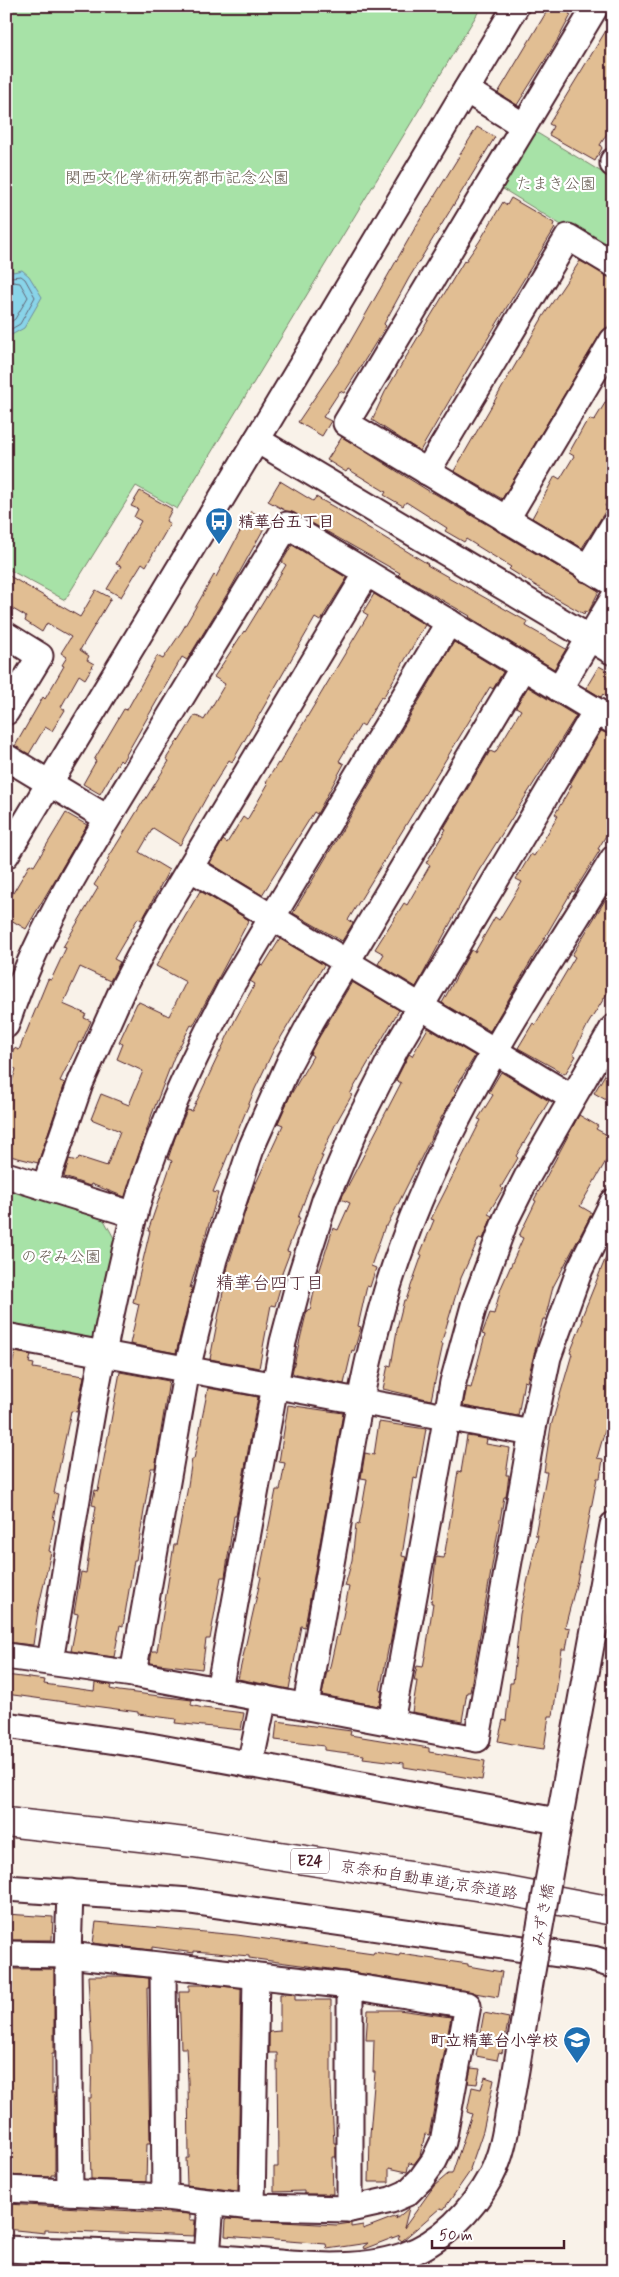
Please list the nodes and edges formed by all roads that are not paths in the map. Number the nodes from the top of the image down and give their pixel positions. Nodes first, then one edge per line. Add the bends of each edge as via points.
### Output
1 (516, 6) edge
2 (596, 6) edge
3 (466, 90) junction
4 (524, 126) junction
5 (613, 264) edge
6 (613, 340) edge
7 (257, 440) junction
8 (426, 472) junction
9 (506, 520) junction
10 (613, 526) edge
11 (588, 568) junction
12 (367, 573) junction
13 (613, 584) edge
14 (613, 599) edge
15 (449, 622) junction
16 (6, 635) edge
17 (589, 638) junction
18 (613, 652) edge
19 (523, 667) junction
20 (558, 689) junction
21 (6, 712) edge
22 (604, 716) edge
23 (6, 757) edge
24 (49, 784) junction
25 (108, 818) junction
26 (6, 855) edge
27 (613, 859) edge
28 (190, 868) junction
29 (272, 917) junction
30 (345, 962) junction
31 (420, 1007) junction
32 (6, 1025) edge
33 (613, 1028) edge
34 (494, 1052) junction
35 (571, 1097) junction
36 (6, 1175) edge
37 (47, 1187) junction
38 (613, 1202) edge
39 (135, 1214) junction
40 (6, 1336) edge
41 (103, 1352) junction
42 (187, 1369) junction
43 (277, 1385) junction
44 (359, 1402) junction
45 (448, 1417) junction
46 (532, 1433) junction
47 (613, 1525) edge
48 (6, 1656) edge
49 (50, 1661) junction
50 (133, 1674) junction
51 (219, 1690) junction
52 (264, 1698) junction
53 (306, 1706) junction
54 (391, 1722) junction
55 (6, 1725) edge
56 (250, 1765) junction
57 (6, 1808) edge
58 (557, 1821) junction
59 (6, 1822) edge
60 (6, 1834) edge
61 (194, 1843) junction
62 (6, 1888) edge
63 (70, 1892) junction
64 (613, 1911) edge
65 (613, 1922) edge
66 (6, 1954) edge
67 (68, 1955) junction
68 (613, 1965) edge
69 (163, 1966) junction
70 (256, 1976) junction
71 (350, 1986) junction
72 (6, 2189) edge
73 (70, 2192) junction
74 (165, 2197) junction
75 (211, 2203) junction
76 (252, 2207) junction
77 (350, 2209) junction
78 (6, 2249) edge
79 (207, 2257) junction

1 - 3 street
2 - 4 street
3 - 4 street
3 - 7 street
4 - 8 street via 346,424
5 - 8 street via 568,237
6 - 9 street
7 - 17 street
7 - 24 street
8 - 9 street
9 - 11 street
10 - 11 street
11 - 13 street
12 - 15 street
12 - 25 street via 287,525
12 - 28 street
14 - 17 street
15 - 19 street
15 - 29 street
16 - 21 street via 40,656
17 - 18 street
17 - 20 street
19 - 20 street
19 - 30 street
20 - 22 street
22 - 31 street
23 - 24 street
24 - 25 street
24 - 26 street
25 - 32 street via 42,936
27 - 34 street
28 - 29 street
28 - 37 street via 145,946 100,1036 64,1128
29 - 30 street
29 - 39 street via 206,1036 165,1128
30 - 31 street
30 - 42 street via 290,1061 252,1146 214,1259
31 - 34 street
31 - 43 street via 372,1093 325,1200 283,1342
33 - 35 street
34 - 35 street
34 - 44 street via 441,1152 403,1240 378,1320
35 - 45 street via 527,1177 489,1262 463,1342
36 - 37 street
37 - 39 street
38 - 46 street via 580,1269 563,1313 548,1357
39 - 41 street
40 - 41 street
41 - 42 street
41 - 49 street
42 - 43 street
42 - 50 street
43 - 44 street
43 - 51 street
44 - 45 street
44 - 53 street
45 - 46 street
45 - 54 street
46 - 54 street via 477,1739
47 - 58 street, みずき橋
48 - 49 street
49 - 50 street
50 - 51 street
51 - 52 street
52 - 53 street
52 - 56 street
53 - 54 street
55 - 56 street via 150,1746
56 - 58 street
57 - 61 highway
58 - 79 street, みずき橋, bridge via 502,2149 471,2206 446,2232 421,2248 404,2256 359,2265
59 - 61 highway, 京奈和自動車道;京奈道路 / E24
60 - 65 highway, 京奈和自動車道;京奈道路 / E24 via 85,1841 274,1868 530,1906
61 - 64 highway, 京奈和自動車道;京奈道路 / E24 via 502,1890
62 - 63 street
63 - 67 street
63 - 68 street via 190,1901 573,1956
66 - 67 street
67 - 69 street
67 - 73 street
69 - 70 street
69 - 74 street
70 - 71 street
70 - 76 street
71 - 77 street
71 - 77 street via 468,2005 443,2142 434,2161 407,2193
72 - 73 street
73 - 74 street
74 - 75 street
75 - 76 street
75 - 79 street
76 - 77 street
78 - 79 street, みずき橋

